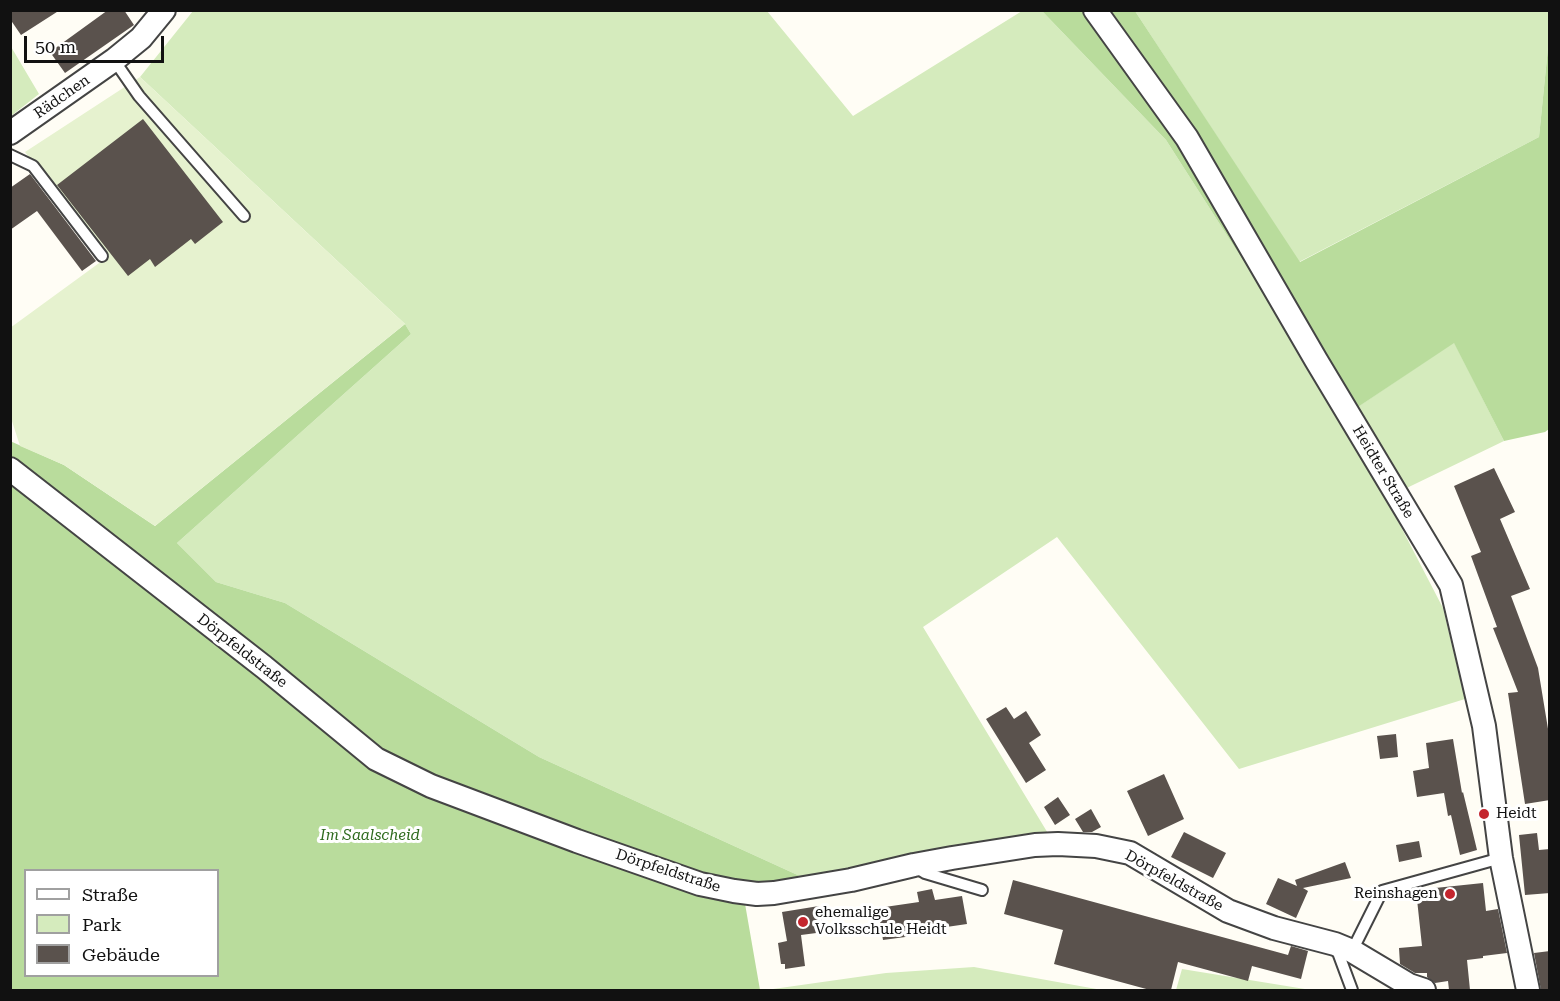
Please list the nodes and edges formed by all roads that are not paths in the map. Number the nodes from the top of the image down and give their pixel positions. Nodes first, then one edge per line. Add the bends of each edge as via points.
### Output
1 (164, 10) edge
2 (1095, 10) edge
3 (114, 60) junction
4 (10, 133) edge
5 (10, 155) edge
6 (244, 216) dead end
7 (102, 256) dead end
8 (10, 469) edge
9 (1501, 858) junction
10 (914, 866) junction
11 (982, 890) dead end
12 (1343, 947) junction
13 (1416, 988) edge
14 (1352, 990) edge
15 (1528, 990) edge

1 - 3 street, Rädchen via 141,38
2 - 9 street, Heidter Straße via 1187,138 1451,585 1484,726
3 - 4 street, Rädchen
3 - 6 lane via 139,96
5 - 7 lane via 33,166
8 - 10 street, Dörpfeldstraße via 376,759 431,786 700,884 734,891 774,893
9 - 12 lane via 1382,891
9 - 15 street, Heidter Straße
10 - 11 lane
10 - 12 street, Dörpfeldstraße via 1035,846 1096,846 1130,853 1228,911
12 - 13 street, Dörpfeldstraße
12 - 14 lane

